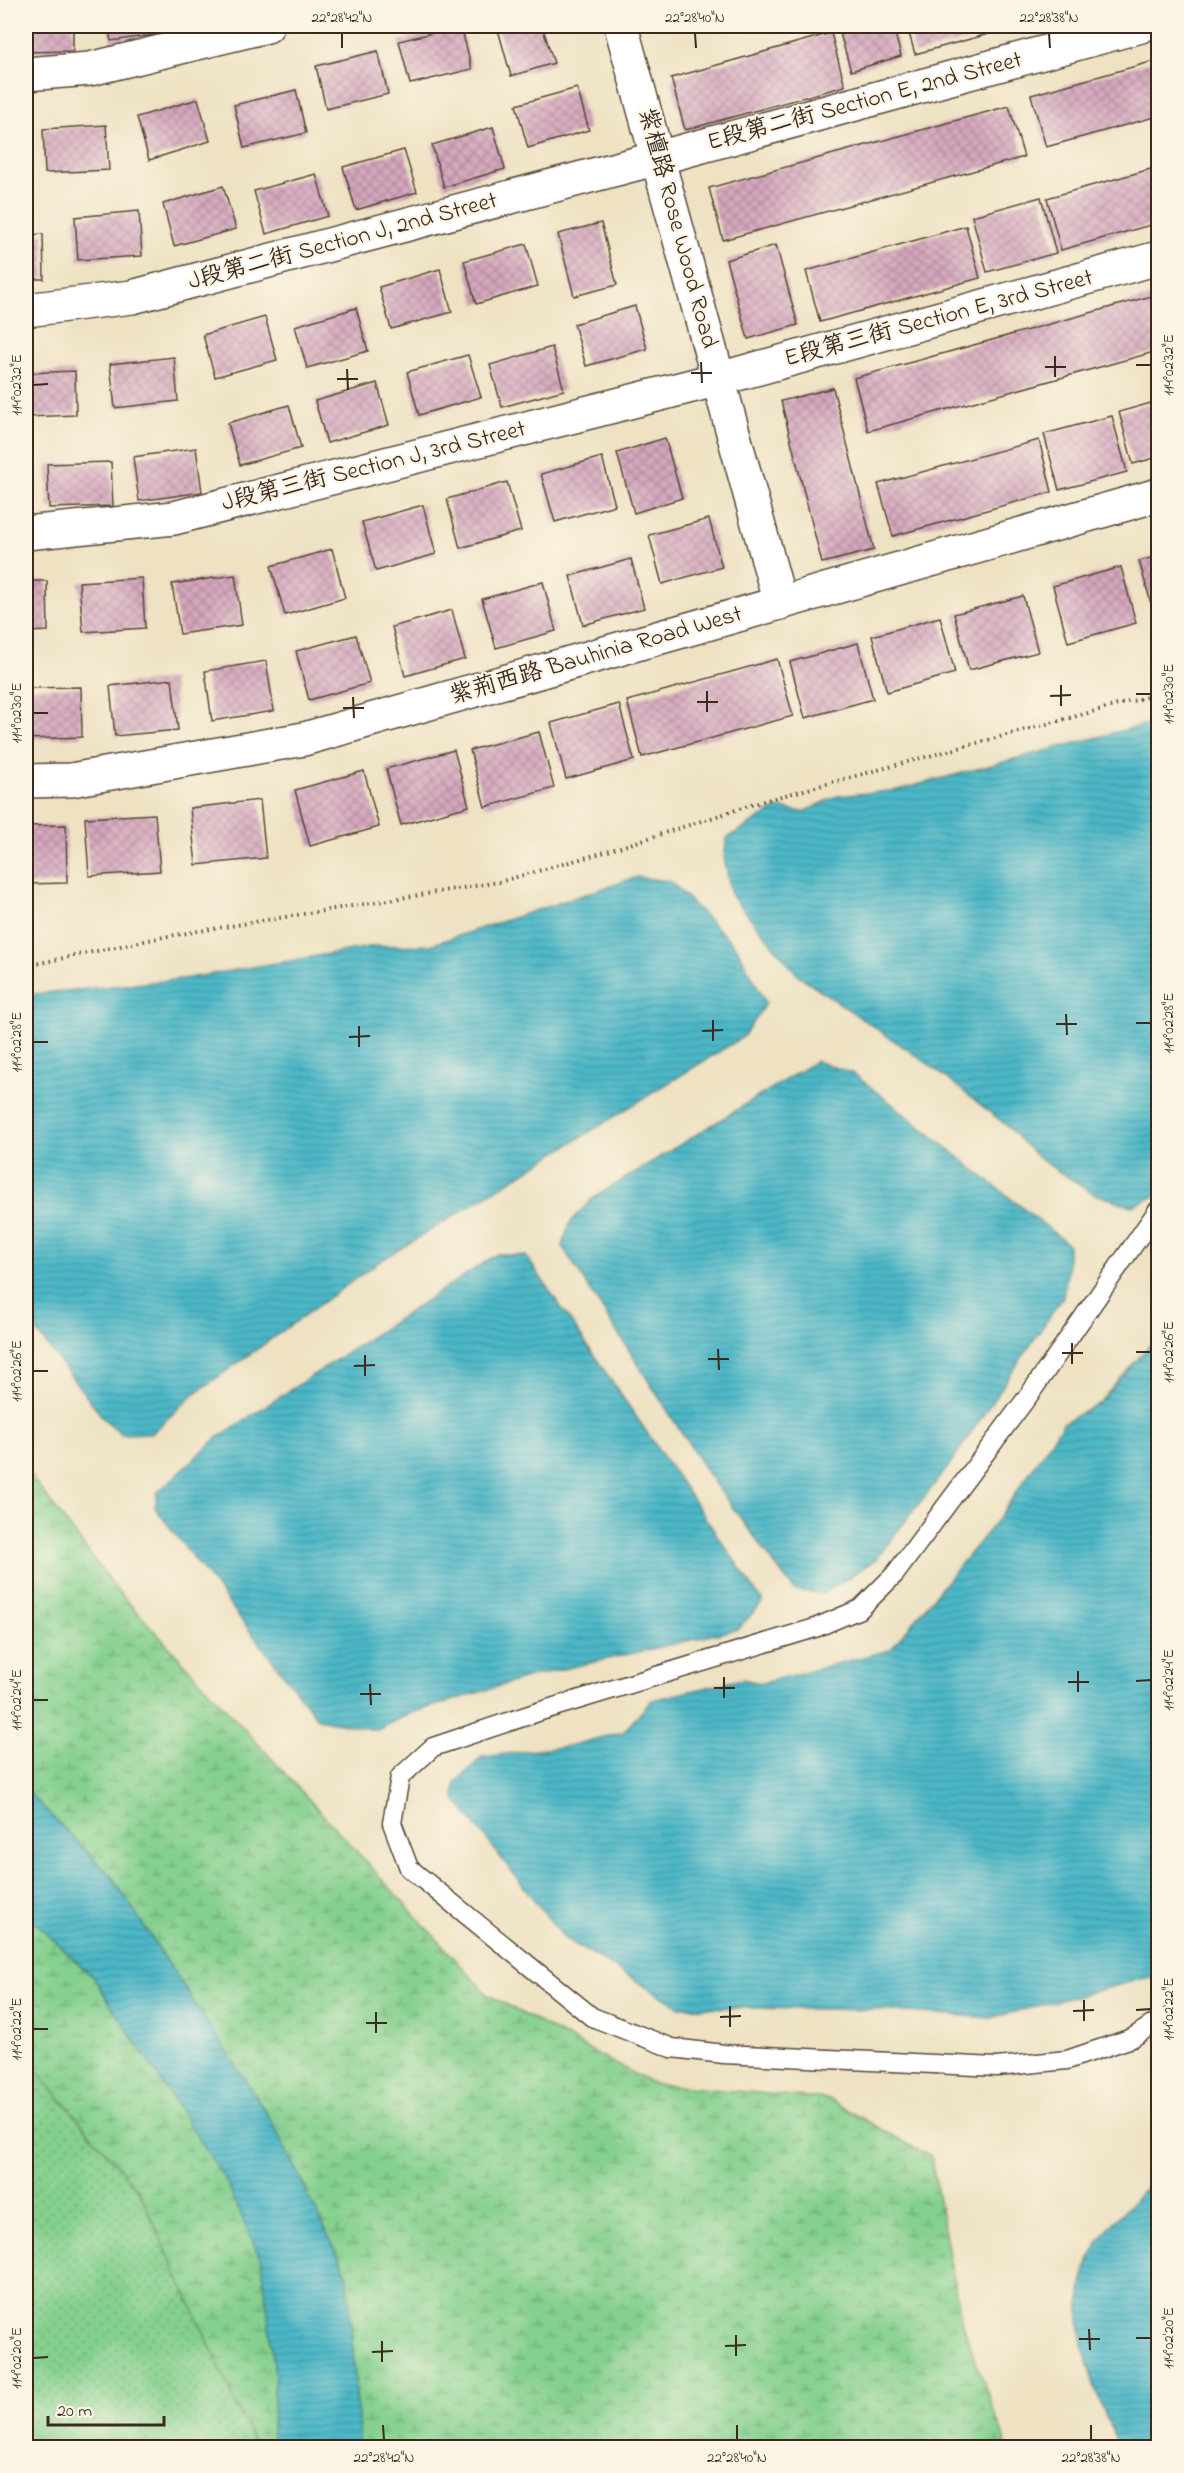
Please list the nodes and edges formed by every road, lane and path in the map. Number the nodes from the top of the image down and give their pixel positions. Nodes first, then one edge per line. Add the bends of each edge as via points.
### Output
1 (267, 26) edge
2 (621, 26) edge
3 (1141, 26) edge
4 (26, 74) edge
5 (658, 158) junction
6 (1158, 258) edge
7 (26, 310) edge
8 (718, 379) junction
9 (1158, 495) edge
10 (26, 533) edge
11 (780, 603) junction
12 (1158, 694) edge
13 (26, 781) edge
14 (26, 966) edge
15 (1158, 1210) edge
16 (1158, 2021) edge

1 - 4 street via 90,69
2 - 5 street, 紫檀路 Rose Wood Road
3 - 5 street, E段第二街 Section E, 2nd Street
5 - 7 street, J段第二街 Section J, 2nd Street via 132,297
5 - 8 street, 紫檀路 Rose Wood Road
6 - 8 street, E段第三街 Section E, 3rd Street
8 - 10 street, J段第三街 Section J, 3rd Street via 174,518
8 - 11 street, 紫檀路 Rose Wood Road
9 - 11 street, 紫荊西路 Bauhinia Road West
11 - 13 street, 紫荊西路 Bauhinia Road West via 304,739 71,780
12 - 14 path via 767,800 499,882 174,935
15 - 16 lane via 1029,1395 895,1574 860,1609 816,1628 541,1711 433,1748 400,1777 392,1823 410,1868 592,2017 672,2048 997,2067 1067,2060 1132,2038

